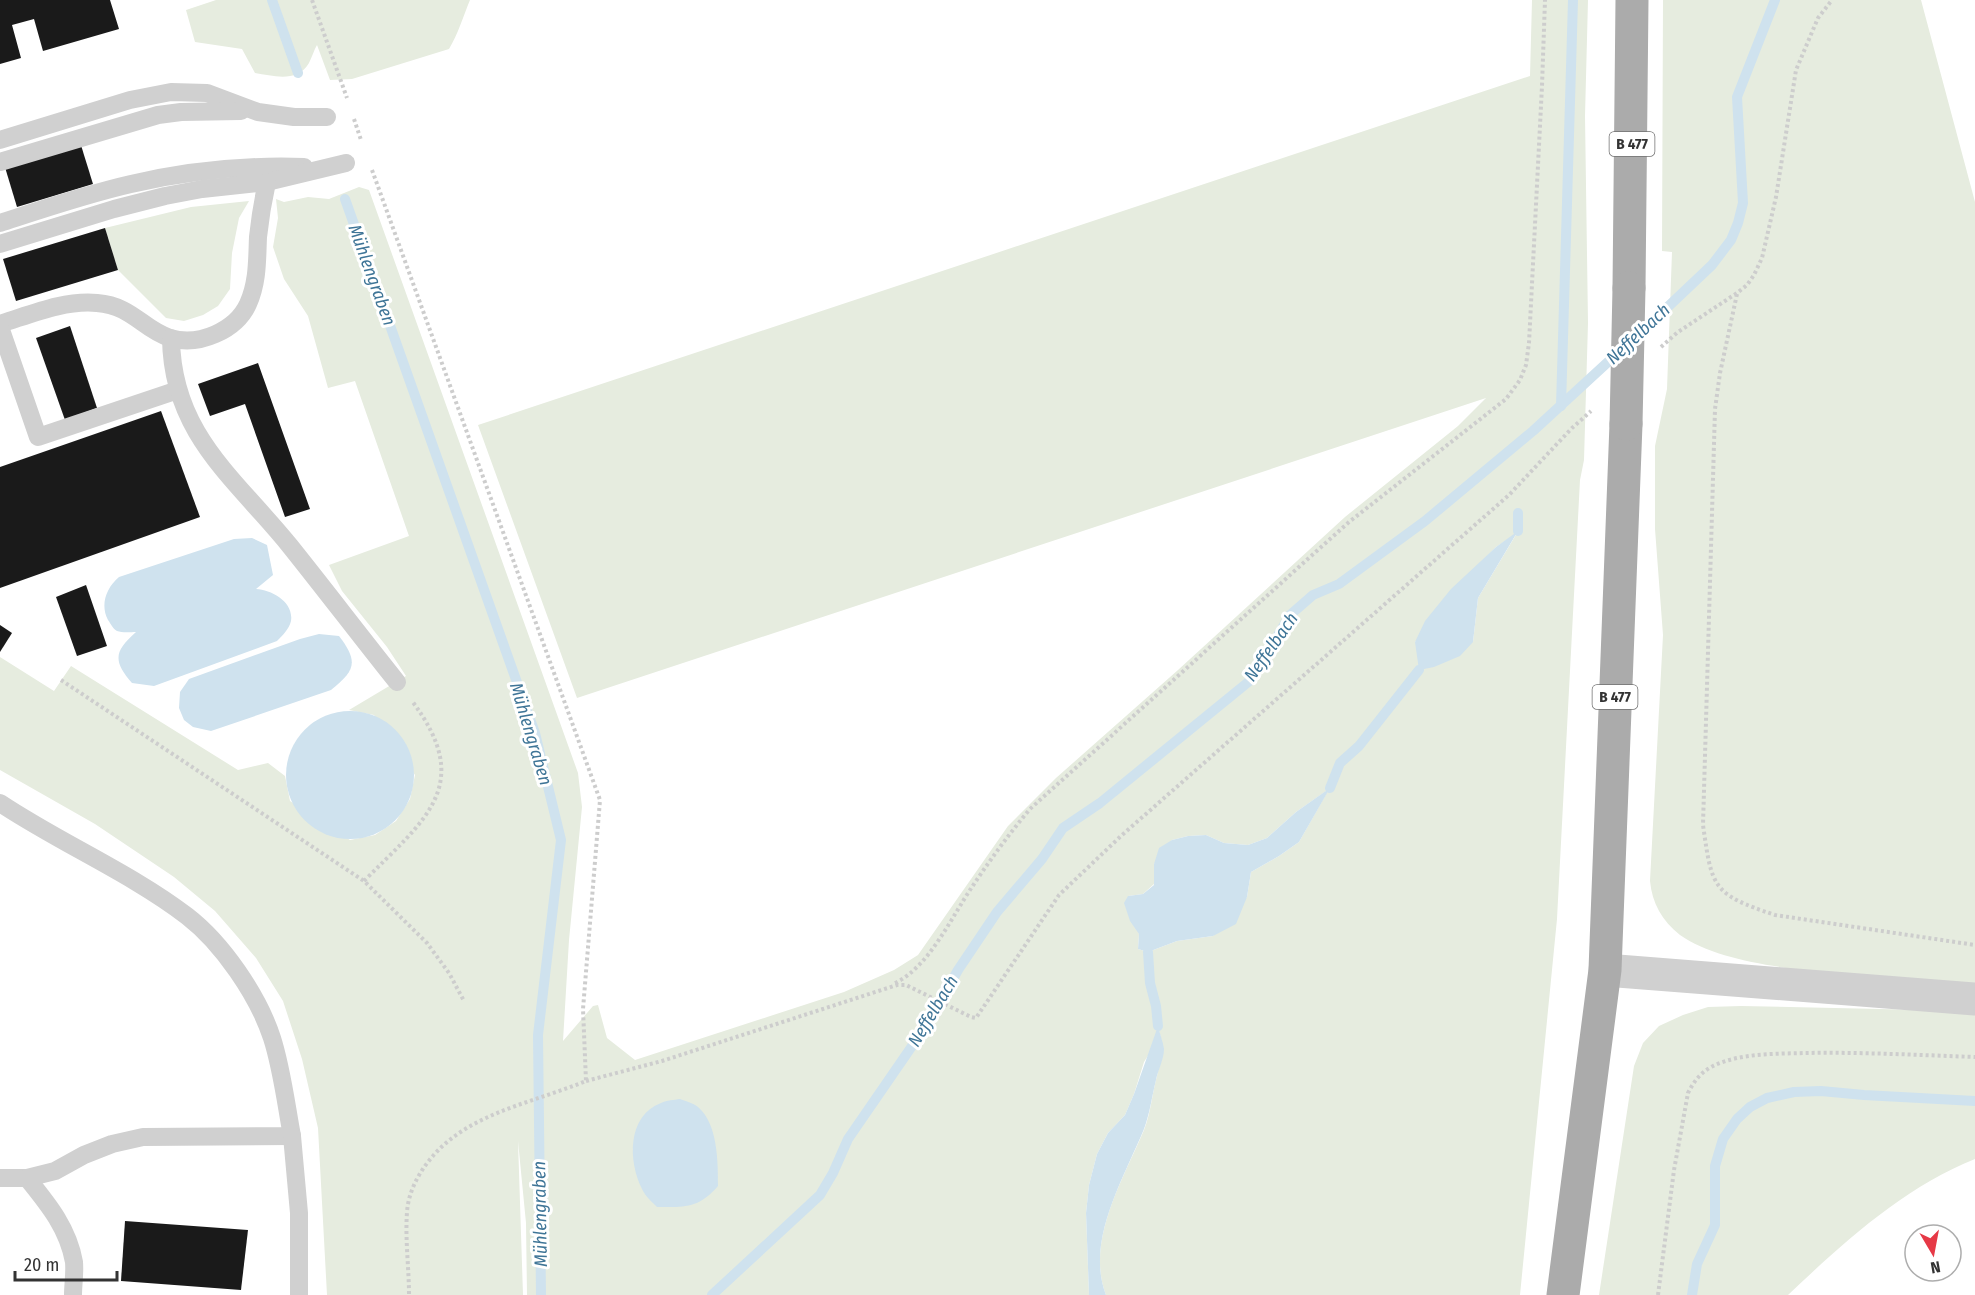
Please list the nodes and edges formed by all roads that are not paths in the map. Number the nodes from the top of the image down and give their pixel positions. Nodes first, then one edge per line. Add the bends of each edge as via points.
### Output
1 (1632, 0) edge
2 (258, 112) junction
3 (327, 117) dead end
4 (0, 140) edge
5 (0, 162) edge
6 (346, 163) dead end
7 (324, 168) junction
8 (267, 182) junction
9 (0, 223) edge
10 (0, 244) edge
11 (0, 326) edge
12 (171, 339) junction
13 (178, 390) junction
14 (397, 682) road end
15 (0, 803) edge
16 (1605, 970) junction
17 (1975, 999) edge
18 (292, 1136) junction
19 (0, 1178) edge
20 (27, 1178) junction
21 (72, 1295) edge
22 (299, 1295) edge
23 (1563, 1295) edge

1 - 16 main road, B 477, bridge via 1626,424
2 - 3 lane
2 - 4 lane via 207,93 171,92 130,100
2 - 5 lane via 158,115
6 - 7 lane
7 - 8 lane
7 - 9 lane via 274,166 165,177
8 - 10 lane via 165,196
8 - 12 lane via 254,287 239,319 205,338
11 - 12 lane via 75,302 97,303 115,305
11 - 13 lane via 38,437
12 - 13 lane
13 - 14 lane via 197,434 220,466 288,544
15 - 18 lane via 136,883 187,916 211,938 248,987 272,1038
16 - 17 street
16 - 23 main road, B 477
18 - 20 lane via 143,1137 112,1144 56,1171
18 - 22 lane via 299,1213
19 - 20 lane
20 - 21 lane via 66,1233 74,1264

